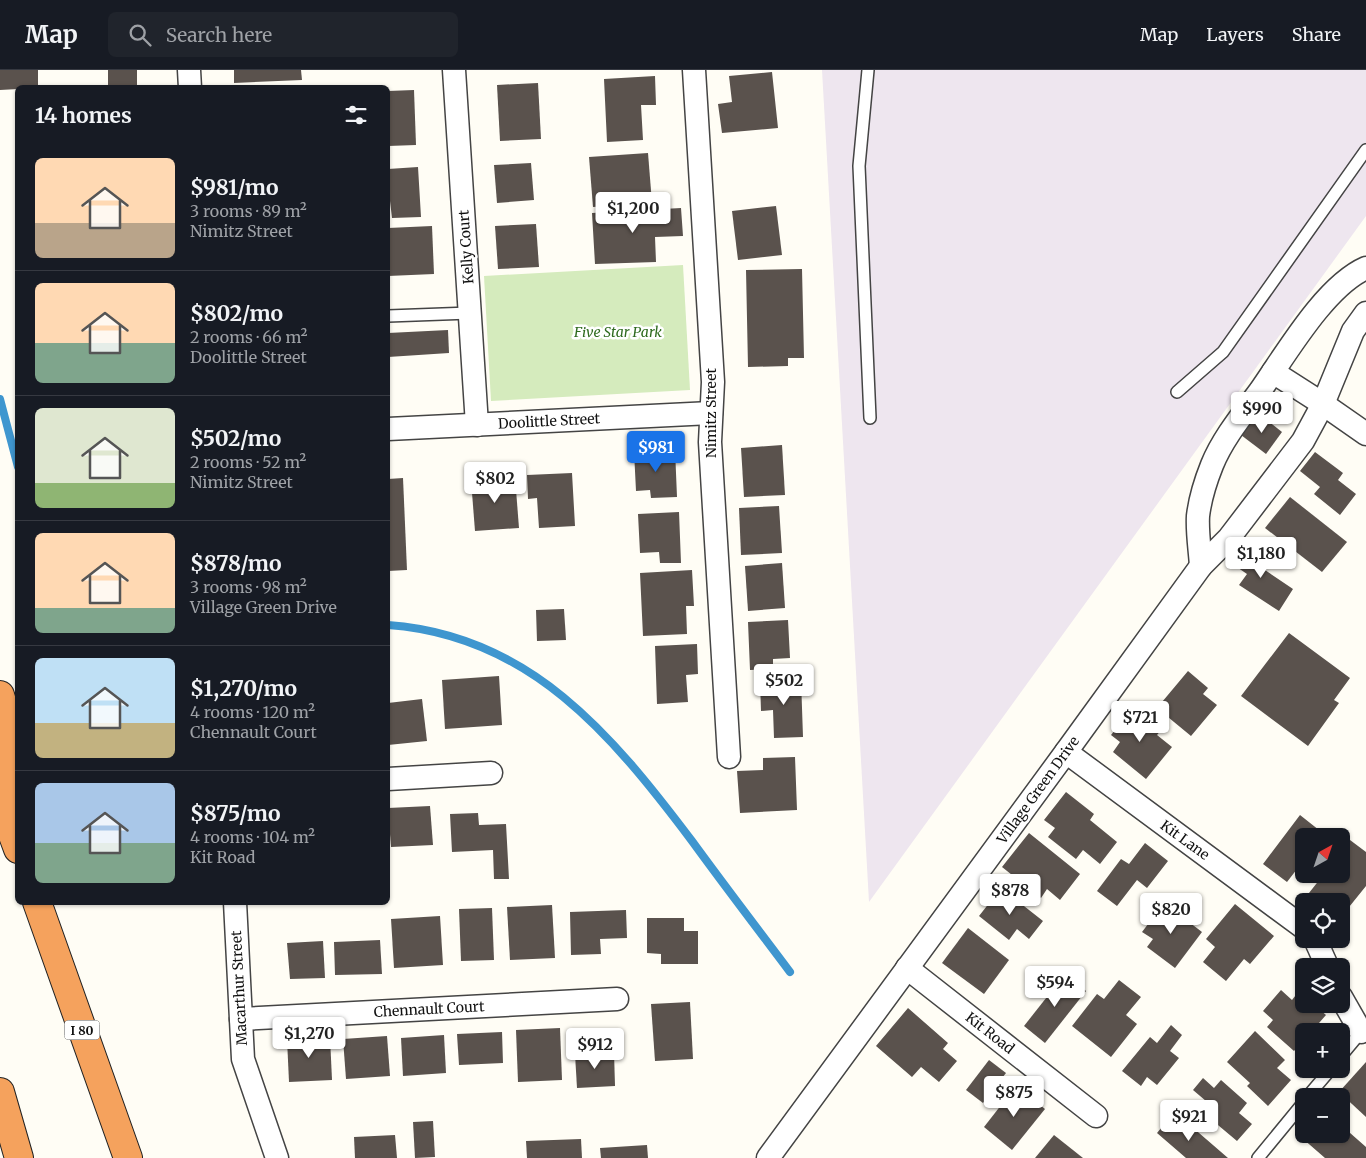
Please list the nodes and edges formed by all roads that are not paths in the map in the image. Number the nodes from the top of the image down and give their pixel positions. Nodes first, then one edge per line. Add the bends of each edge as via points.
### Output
1 (189, 70) edge
2 (454, 70) edge
3 (694, 70) edge
4 (868, 70) edge
5 (190, 85) edge
6 (1366, 150) edge
7 (1366, 268) edge
8 (470, 313) junction
9 (1366, 313) edge
10 (390, 316) edge
11 (1273, 372) junction
12 (1177, 392) dead end
13 (1323, 404) junction
14 (711, 413) junction
15 (870, 418) dead end
16 (477, 425) junction
17 (390, 429) edge
18 (1366, 434) edge
19 (1201, 566) junction
20 (0, 695) edge
21 (1066, 752) junction
22 (729, 757) dead end
23 (491, 773) dead end
24 (390, 779) edge
25 (4, 811) edge
26 (15, 841) edge
27 (38, 905) edge
28 (235, 905) edge
29 (1295, 921) edge
30 (907, 968) junction
31 (617, 999) dead end
32 (1350, 1011) edge
33 (241, 1019) junction
34 (1364, 1033) edge
35 (1350, 1047) edge
36 (1323, 1078) edge
37 (1315, 1088) edge
38 (0, 1092) edge
39 (1295, 1113) edge
40 (1096, 1116) dead end
41 (0, 1120) edge
42 (18, 1158) edge
43 (128, 1158) edge
44 (276, 1158) edge
45 (768, 1158) edge
46 (1258, 1158) edge

1 - 5 street
2 - 8 street, Kelly Court
3 - 14 street, Nimitz Street via 713,382
4 - 15 lane via 859,166
6 - 12 lane via 1223,352
7 - 11 street via 1357,271 1318,310
8 - 10 lane
8 - 16 street, Kelly Court
9 - 13 street, Village Green Drive via 1353,331
11 - 13 street
11 - 19 street via 1213,463 1198,516
13 - 18 street
13 - 19 street, Village Green Drive via 1297,448 1229,538
14 - 16 street, Doolittle Street
14 - 22 street, Nimitz Street via 710,442
16 - 17 street, Doolittle Street
19 - 21 street, Village Green Drive
20 - 25 highway via 14,741
21 - 29 street, Kit Lane
21 - 30 street, Village Green Drive
23 - 24 street
25 - 26 highway
27 - 43 highway, I 80
28 - 33 street, Macarthur Street
30 - 40 street, Kit Road
30 - 45 street, Village Green Drive
31 - 33 street, Chennault Court
32 - 34 street
33 - 44 street, Macarthur Street via 243,1059
34 - 35 lane
36 - 37 lane
38 - 42 highway
39 - 46 lane
41 - 42 highway

